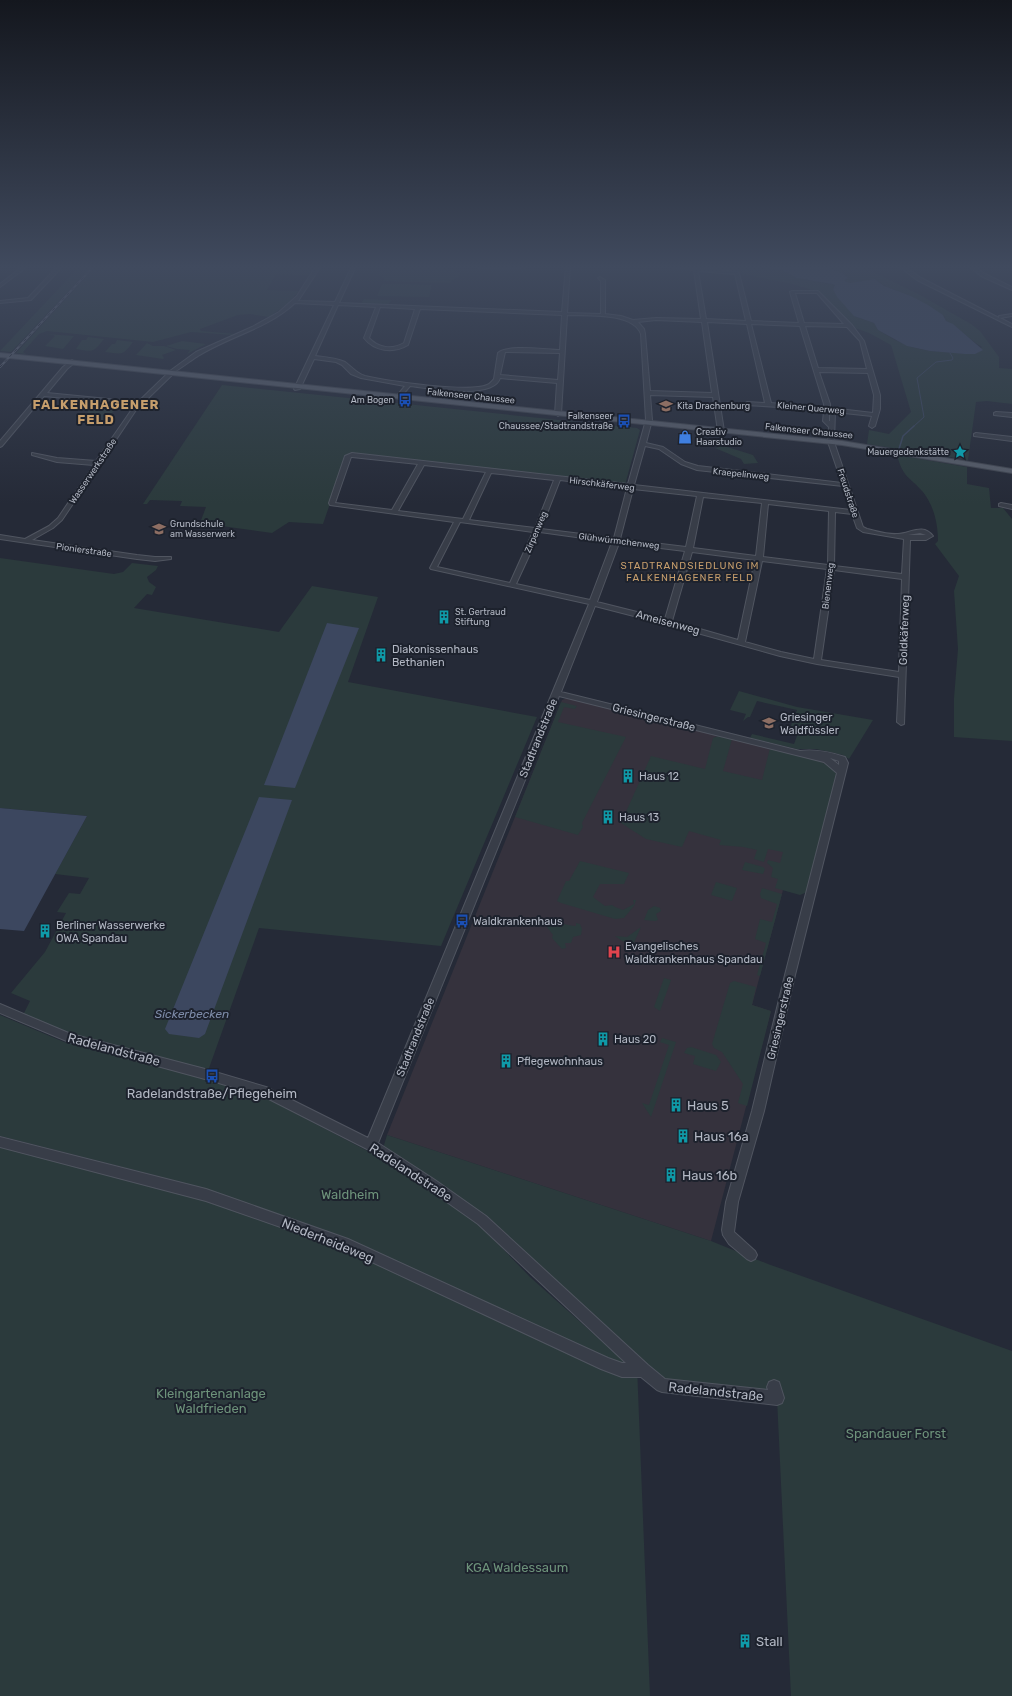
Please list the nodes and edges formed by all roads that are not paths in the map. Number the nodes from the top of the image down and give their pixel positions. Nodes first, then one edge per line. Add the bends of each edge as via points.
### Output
1 (215, 345) edge
2 (318, 345) edge
3 (377, 345) edge
4 (404, 345) edge
5 (563, 345) edge
6 (644, 345) edge
7 (707, 345) edge
8 (754, 345) edge
9 (808, 345) edge
10 (863, 345) edge
11 (563, 352) junction
12 (0, 355) edge
13 (312, 357) junction
14 (0, 358) edge
15 (70, 364) junction
16 (816, 370) junction
17 (871, 371) junction
18 (170, 374) junction
19 (498, 376) junction
20 (561, 382) junction
21 (409, 384) junction
22 (298, 387) junction
23 (648, 393) junction
24 (43, 394) junction
25 (715, 395) junction
26 (398, 398) junction
27 (138, 404) junction
28 (747, 404) dead end
29 (768, 404) junction
30 (827, 409) junction
31 (996, 414) dead end
32 (557, 415) junction
33 (875, 415) junction
34 (1012, 415) edge
35 (648, 424) junction
36 (872, 426) dead end
37 (721, 431) junction
38 (976, 435) dead end
39 (1012, 439) edge
40 (831, 442) junction
41 (642, 444) junction
42 (0, 445) edge
43 (34, 454) dead end
44 (97, 463) junction
45 (422, 463) junction
46 (489, 471) junction
47 (1012, 471) edge
48 (558, 479) junction
49 (846, 485) junction
50 (631, 487) junction
51 (700, 495) junction
52 (766, 502) junction
53 (332, 504) joint
54 (1002, 505) dead end
55 (1012, 507) edge
56 (832, 510) junction
57 (394, 512) junction
58 (855, 512) junction
59 (462, 521) junction
60 (537, 531) junction
61 (0, 537) edge
62 (904, 537) joint
63 (25, 541) junction
64 (616, 541) junction
65 (690, 550) junction
66 (169, 558) dead end
67 (759, 559) junction
68 (831, 568) junction
69 (906, 577) junction
70 (512, 585) junction
71 (594, 603) junction
72 (668, 622) junction
73 (741, 643) junction
74 (817, 662) junction
75 (902, 674) junction
76 (557, 691) junction
77 (901, 722) dead end
78 (0, 1008) edge
79 (0, 1142) edge
80 (370, 1145) junction
81 (751, 1255) dead end
82 (643, 1370) junction
83 (776, 1393) dead end

1 - 18 street, Wasserwerkstraße via 193,355
2 - 13 street
3 - 4 street via 390,349
5 - 11 street
6 - 23 street, Stadtrandstraße
7 - 25 street
8 - 29 street
9 - 16 street, Freudstraße
10 - 17 street
11 - 19 street via 503,351
11 - 20 street
12 - 15 main road, Falkenseer Chaussee
13 - 21 street via 337,361 363,377
13 - 22 street
14 - 15 main road, Falkenseer Chaussee
15 - 18 main road, Falkenseer Chaussee
15 - 24 street
16 - 17 street
16 - 30 street, Freudstraße
17 - 33 street via 877,395
18 - 22 main road, Falkenseer Chaussee
18 - 27 street, Wasserwerkstraße
19 - 20 street
19 - 21 street via 489,386 474,389
20 - 32 street
21 - 26 street
22 - 26 main road, Falkenseer Chaussee
23 - 25 street
23 - 35 street, Stadtrandstraße
24 - 27 street
24 - 42 street
25 - 37 street
26 - 32 main road, Falkenseer Chaussee
27 - 44 street, Wasserwerkstraße
28 - 29 street, Kleiner Querweg
29 - 30 street, Kleiner Querweg
30 - 33 street, Kleiner Querweg
30 - 40 street, Freudstraße via 826,421 831,426
31 - 34 street
32 - 35 main road, Falkenseer Chaussee
33 - 36 street
35 - 37 main road, Falkenseer Chaussee
35 - 41 street, Stadtrandstraße
37 - 40 main road, Falkenseer Chaussee
38 - 39 street
40 - 47 main road, Falkenseer Chaussee
40 - 49 street, Freudstraße
41 - 49 street, Kraepelinweg via 661,448 683,463 697,468
41 - 50 street, Stadtrandstraße
43 - 44 street via 54,459
44 - 63 street, Wasserwerkstraße via 60,519
45 - 46 street, Hirschkäferweg
45 - 53 street, Hirschkäferweg via 349,456
45 - 57 street
46 - 48 street, Hirschkäferweg
46 - 59 street
48 - 50 street, Hirschkäferweg
48 - 60 street, Zirpenweg
49 - 58 street, Freudstraße
50 - 51 street, Hirschkäferweg
50 - 64 street, Stadtrandstraße
51 - 52 street, Hirschkäferweg
51 - 65 street
52 - 56 street, Hirschkäferweg
52 - 67 street
53 - 57 street, Glühwürmchenweg
54 - 55 street
56 - 58 street, Hirschkäferweg
56 - 68 street, Bienenweg
57 - 59 street, Glühwürmchenweg
58 - 62 street, Freudstraße via 862,530
59 - 60 street, Glühwürmchenweg
59 - 70 street, Ameisenweg via 433,568
60 - 64 street, Glühwürmchenweg
60 - 70 street, Zirpenweg
61 - 63 street, Pionierstraße
62 - 69 street, Goldkäferweg
63 - 66 street, Pionierstraße via 155,559
64 - 65 street, Glühwürmchenweg
64 - 71 street, Stadtrandstraße
65 - 67 street, Glühwürmchenweg
65 - 72 street
67 - 68 street, Glühwürmchenweg
67 - 73 street
68 - 69 street, Glühwürmchenweg
68 - 74 street, Bienenweg
69 - 75 street, Goldkäferweg
70 - 71 street, Ameisenweg
71 - 72 street, Ameisenweg
71 - 76 street, Stadtrandstraße
72 - 73 street, Ameisenweg
73 - 74 street, Ameisenweg
74 - 75 street, Ameisenweg
75 - 77 street, Goldkäferweg
76 - 80 street, Stadtrandstraße
76 - 81 street, Griesingerstraße via 827,760 842,772 758,1111 732,1202 729,1235
78 - 80 street, Radelandstraße via 68,1038 266,1092
79 - 82 street, Niederheideweg via 206,1195 285,1222 348,1245 606,1364 622,1370
80 - 82 street, Radelandstraße via 482,1220
82 - 83 street, Radelandstraße via 662,1386

